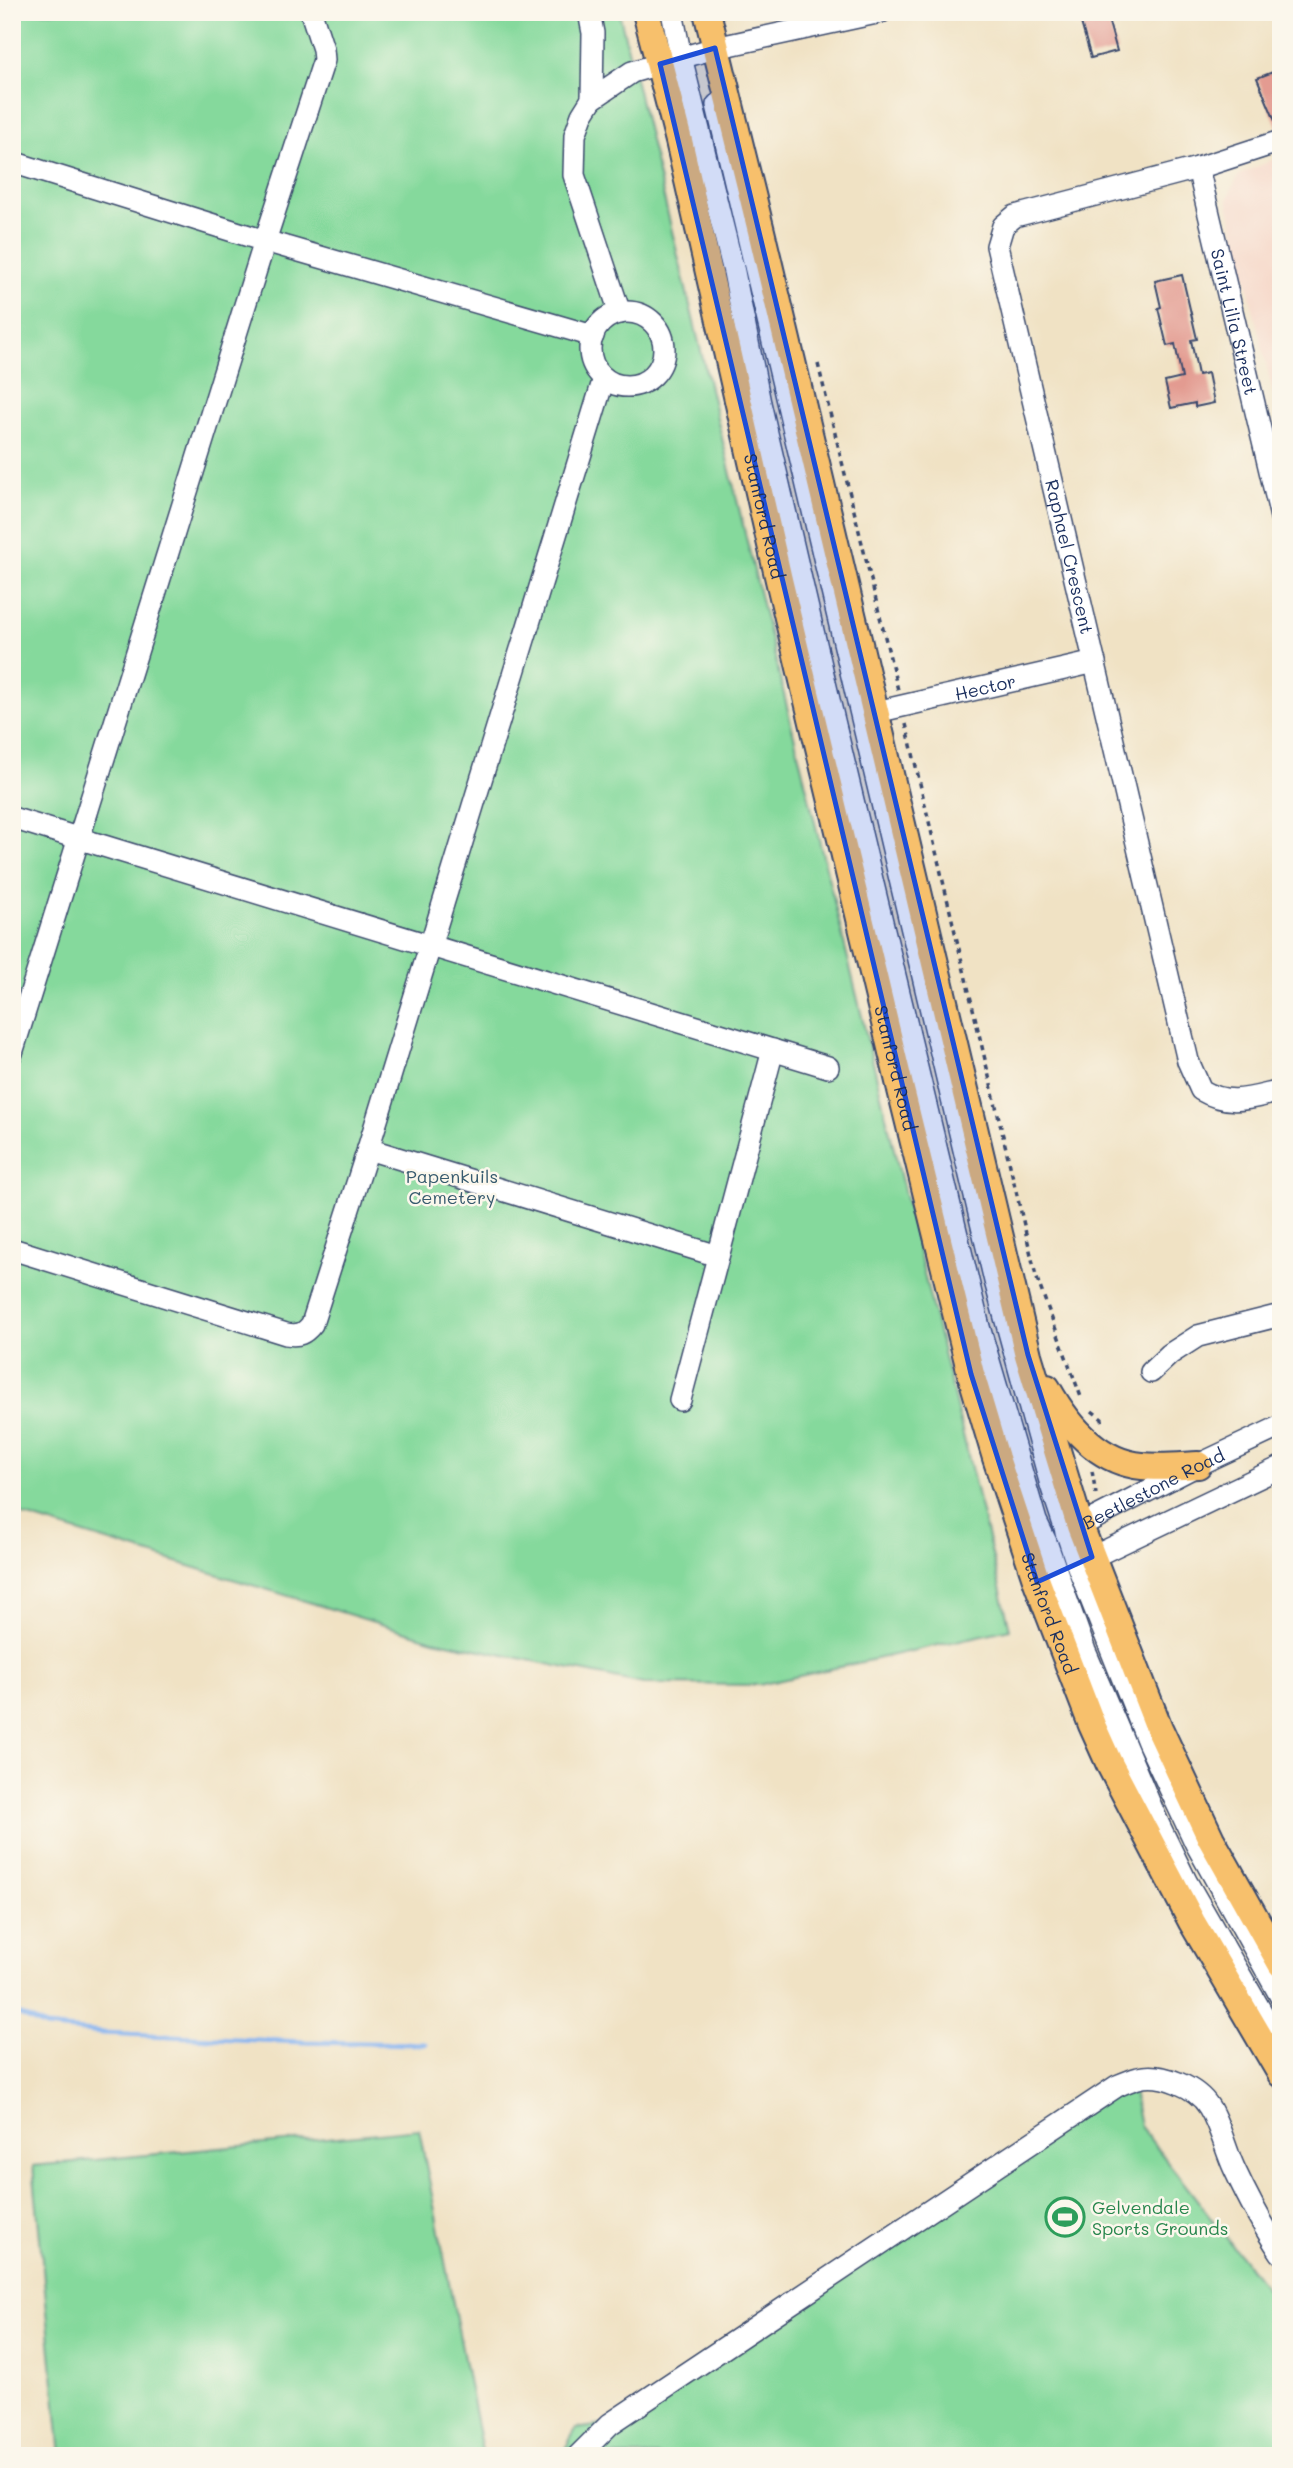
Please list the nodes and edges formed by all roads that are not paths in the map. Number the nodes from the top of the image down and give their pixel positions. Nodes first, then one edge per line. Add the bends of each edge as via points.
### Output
1 (311, 12) edge
2 (589, 12) edge
3 (646, 12) edge
4 (672, 12) edge
5 (707, 12) edge
6 (881, 12) edge
7 (709, 50) junction
8 (670, 60) junction
9 (592, 99) junction
10 (1281, 141) edge
11 (12, 162) edge
12 (1198, 168) junction
13 (265, 241) junction
14 (620, 313) junction
15 (593, 336) junction
16 (604, 378) junction
17 (1281, 517) edge
18 (1095, 663) junction
19 (876, 712) junction
20 (12, 818) edge
21 (79, 837) junction
22 (429, 945) junction
23 (772, 1050) junction
24 (12, 1053) edge
25 (828, 1067) dead end
26 (1281, 1091) edge
27 (369, 1149) junction
28 (12, 1249) edge
29 (718, 1256) junction
30 (1281, 1315) edge
31 (1028, 1355) junction
32 (1152, 1372) dead end
33 (680, 1400) dead end
34 (1281, 1426) edge
35 (1198, 1465) junction
36 (1281, 1467) edge
37 (1073, 1530) junction
38 (1036, 1546) junction
39 (1085, 1561) junction
40 (1047, 1578) junction
41 (1281, 1964) edge
42 (1281, 1997) edge
43 (1281, 2046) edge
44 (1281, 2074) edge
45 (1281, 2253) edge
46 (578, 2456) edge

1 - 13 street via 324,60
2 - 9 street
3 - 8 main road, Stanford Road
4 - 8 street
5 - 7 main road
6 - 7 street
7 - 8 street
7 - 19 main road via 739,140
7 - 37 street via 995,1281 1028,1406
8 - 9 street via 632,72
8 - 38 main road, Stanford Road via 779,580 908,1121 971,1374
9 - 14 street via 575,135 574,175
10 - 12 street, Raphael Crescent
11 - 13 street
12 - 17 street, Saint Lilia Street
12 - 18 street, Raphael Crescent via 1015,216 999,234 999,258
13 - 15 street
13 - 21 street
14 - 15 street via 608,317
14 - 16 street via 652,322 660,331 664,353 655,374 636,385
15 - 16 street via 592,359
16 - 22 street
18 - 19 street, Hector
18 - 26 street, Raphael Crescent via 1195,1078 1201,1090 1226,1101
19 - 31 main road
20 - 21 street
21 - 22 street
21 - 24 street
22 - 23 street
22 - 27 street
23 - 25 street
23 - 29 street
27 - 28 street via 312,1324 297,1336
27 - 29 street
29 - 33 street
30 - 32 street via 1198,1336
31 - 35 main road via 1065,1415 1098,1448 1127,1464
31 - 37 main road
34 - 35 street, Beetlestone Road
35 - 37 street, Beetlestone Road
36 - 39 street, Beetlestone Road
37 - 38 street, Beetlestone Road
37 - 39 main road
38 - 40 main road, Stanford Road
39 - 40 street, Beetlestone Road
39 - 41 main road via 1211,1839
39 - 42 street via 1135,1712 1165,1780
40 - 43 street via 1085,1651 1158,1823 1214,1932
40 - 44 main road, Stanford Road via 1092,1725 1110,1765 1192,1922
45 - 46 street via 1258,2219 1201,2096 1186,2086 1140,2077 1117,2086 610,2424

